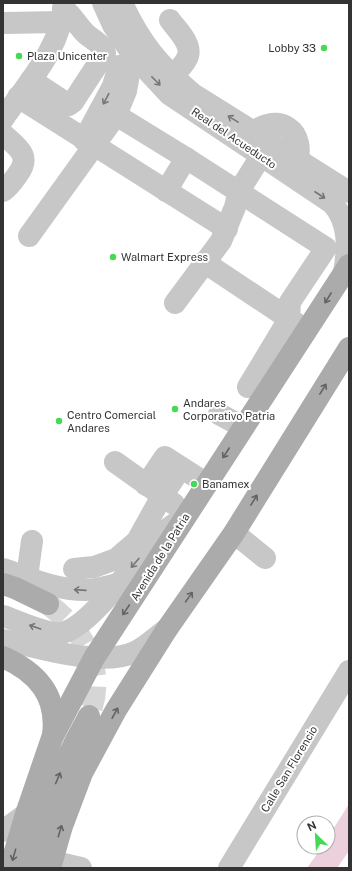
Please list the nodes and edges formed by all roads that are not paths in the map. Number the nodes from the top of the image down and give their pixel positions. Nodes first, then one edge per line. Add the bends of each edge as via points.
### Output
1 (103, 3) edge
2 (122, 3) edge
3 (63, 11) edge
4 (170, 20) dead end
5 (3, 23) edge
6 (131, 39) junction
7 (173, 76) junction
8 (31, 80) junction
9 (18, 97) junction
10 (116, 115) junction
11 (3, 119) edge
12 (3, 134) edge
13 (247, 137) junction
14 (89, 143) junction
15 (186, 158) junction
16 (266, 159) junction
17 (295, 168) junction
18 (3, 191) edge
19 (166, 191) junction
20 (349, 192) edge
21 (241, 198) junction
22 (227, 229) junction
23 (29, 236) dead end
24 (204, 262) junction
25 (346, 269) edge
26 (176, 303) dead end
27 (289, 319) junction
28 (308, 331) junction
29 (349, 348) edge
30 (248, 387) dead end
31 (219, 414) dead end
32 (243, 427) junction
33 (115, 462) dead end
34 (207, 484) junction
35 (154, 490) junction
36 (185, 515) junction
37 (234, 533) junction
38 (32, 541) dead end
39 (265, 558) dead end
40 (3, 569) edge
41 (74, 569) dead end
42 (27, 577) junction
43 (3, 584) edge
44 (118, 584) junction
45 (3, 597) edge
46 (3, 616) edge
47 (167, 629) junction
48 (3, 640) edge
49 (3, 657) edge
50 (94, 658) junction
51 (349, 670) edge
52 (89, 716) tunnel mouth
53 (52, 738) junction
54 (26, 814) junction
55 (3, 831) edge
56 (50, 865) edge
57 (10, 868) edge
58 (28, 868) edge
59 (81, 868) edge
60 (229, 868) edge

1 - 6 street, Real del Acueducto via 113,25
2 - 6 street, Real del Acueducto
3 - 5 street
3 - 8 street via 55,39
3 - 8 street via 74,17 84,32 104,49 105,53 69,105
4 - 7 street via 188,47 188,56
6 - 7 street, Real del Acueducto
6 - 10 street via 126,91
6 -> 13 street, Real del Acueducto via 169,94
6 -> 14 street
13 -> 7 street, Real del Acueducto
8 - 9 street
9 - 11 street
9 - 14 street
10 - 14 street
10 - 15 street
12 - 18 street via 21,150 24,159 24,167
13 - 16 street, Real del Acueducto
13 - 17 street, Real del Acueducto
14 - 19 street
14 - 23 street
15 - 19 street
15 - 21 street
16 - 17 street, Real del Acueducto
16 - 21 street
17 - 20 street, Real del Acueducto
17 -> 25 street, Real del Acueducto via 339,211 347,241
19 - 22 street
21 - 22 street
21 - 27 street via 326,248 290,302
22 - 24 street via 214,252
24 - 26 street
24 - 27 street
25 -> 28 main road, Avenida de la Patria
27 - 28 street
27 - 30 street
28 - 32 main road, Avenida de la Patria
37 -> 29 main road
31 - 32 street
32 -> 34 main road, Avenida de la Patria
33 - 35 street
34 - 35 street via 181,468
34 - 36 main road, Avenida de la Patria
35 - 36 street
35 - 41 street via 137,541 116,559 94,567
36 -> 44 street via 152,543
36 -> 50 main road, Avenida de la Patria
37 - 39 street
47 -> 37 main road
38 - 42 street
40 - 42 street
44 -> 42 street via 86,590 55,586
43 - 45 main road via 48,604 14,601
44 -> 46 street via 87,617 61,633
47 - 50 street via 135,652 114,658
56 -> 47 main road via 82,773 116,710
48 - 50 street
49 - 53 main road via 30,672 45,690 54,718
50 - 53 main road, Avenida de la Patria
51 - 60 street, Calle San Florencio
58 -> 52 main road via 57,778
53 - 54 main road, Avenida de la Patria
54 - 55 street
54 -> 57 main road, Avenida de la Patria
56 - 59 street

